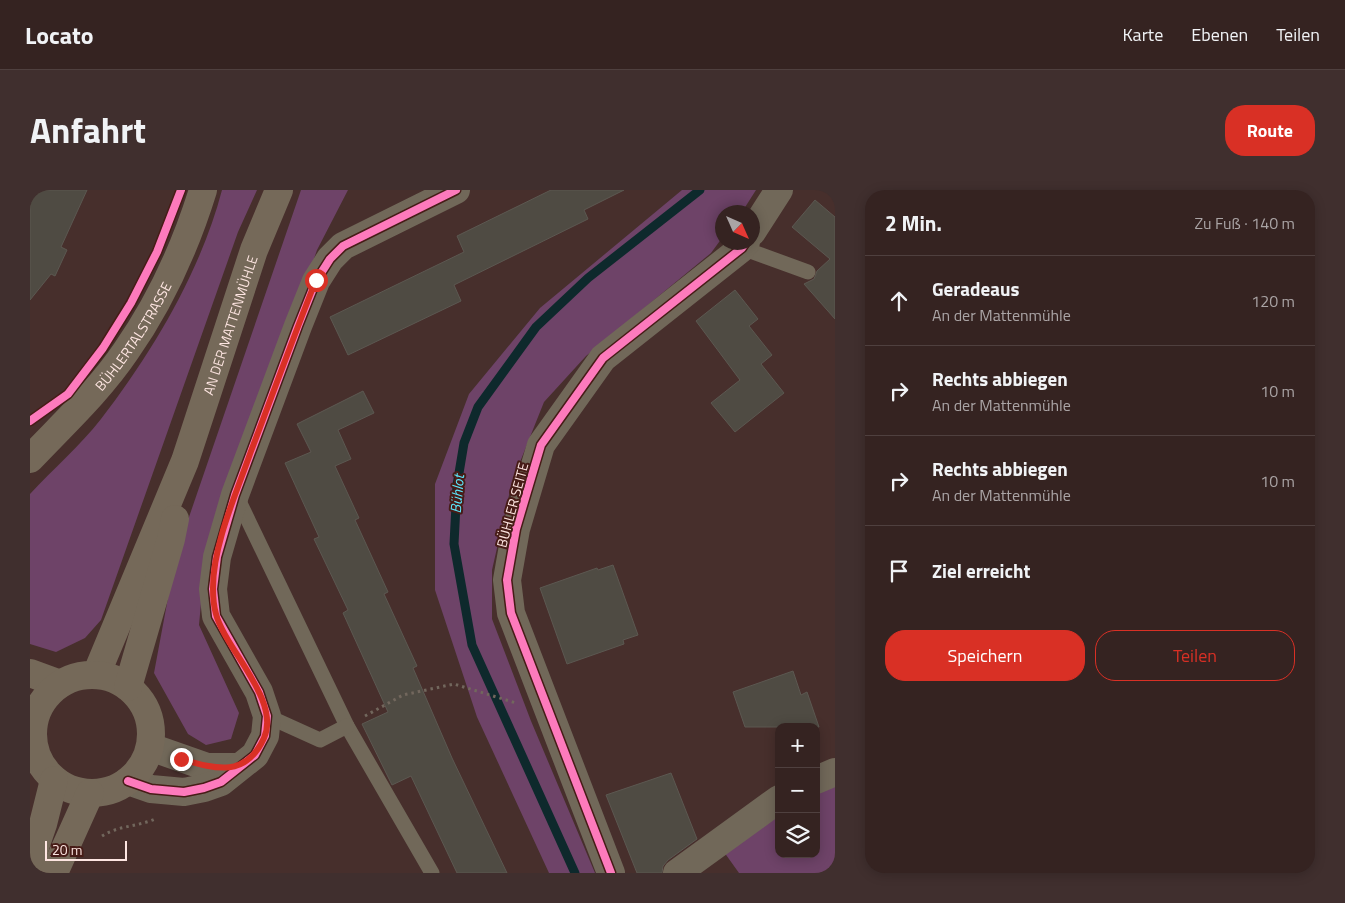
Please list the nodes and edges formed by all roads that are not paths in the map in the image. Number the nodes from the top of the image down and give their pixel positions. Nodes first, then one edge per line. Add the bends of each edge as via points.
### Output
1 (203, 190) edge
2 (279, 190) edge
3 (456, 190) edge
4 (780, 190) edge
5 (760, 221) edge
6 (760, 248) edge
7 (736, 250) edge
8 (808, 272) dead end
9 (30, 459) edge
10 (185, 461) junction
11 (235, 495) junction
12 (30, 673) edge
13 (96, 675) junction
14 (60, 684) junction
15 (128, 687) junction
16 (32, 716) edge
17 (267, 716) junction
18 (347, 726) junction
19 (150, 747) junction
20 (238, 767) junction
21 (835, 772) edge
22 (820, 778) edge
23 (54, 780) junction
24 (128, 781) junction
25 (90, 793) junction
26 (775, 802) edge
27 (30, 862) edge
28 (54, 873) edge
29 (432, 873) edge
30 (612, 873) edge
31 (677, 873) edge

1 - 9 main road, BÜHLERTALSTRASSE via 181,255 126,351 101,383
2 - 10 main road, AN DER MATTENMÜHLE via 254,250
3 - 11 street via 343,246 330,258 316,280
4 - 5 street, BÜHLER SEITE
6 - 8 lane
7 - 30 street, BÜHLER SEITE via 602,358 541,445 516,529 507,580 511,614
10 - 13 main road, AN DER MATTENMÜHLE
10 - 15 main road, AN DER MATTENMÜHLE via 171,539
11 - 17 street via 217,557 213,589 216,616 258,692
11 - 18 lane
12 - 14 main road
13 - 14 main road via 78,676
13 - 15 main road via 113,678
14 - 16 main road
15 - 19 main road via 146,710 151,724
16 - 23 main road via 33,742 40,763
17 - 18 lane via 320,740
17 - 20 street via 265,736 255,754
18 - 29 lane
19 - 20 street via 207,766
19 - 24 main road via 142,766
20 - 24 street via 221,782 184,792 151,789
21 - 22 street
23 - 25 main road via 71,790
23 - 27 main road
24 - 25 main road via 110,791
25 - 28 main road
26 - 31 street

